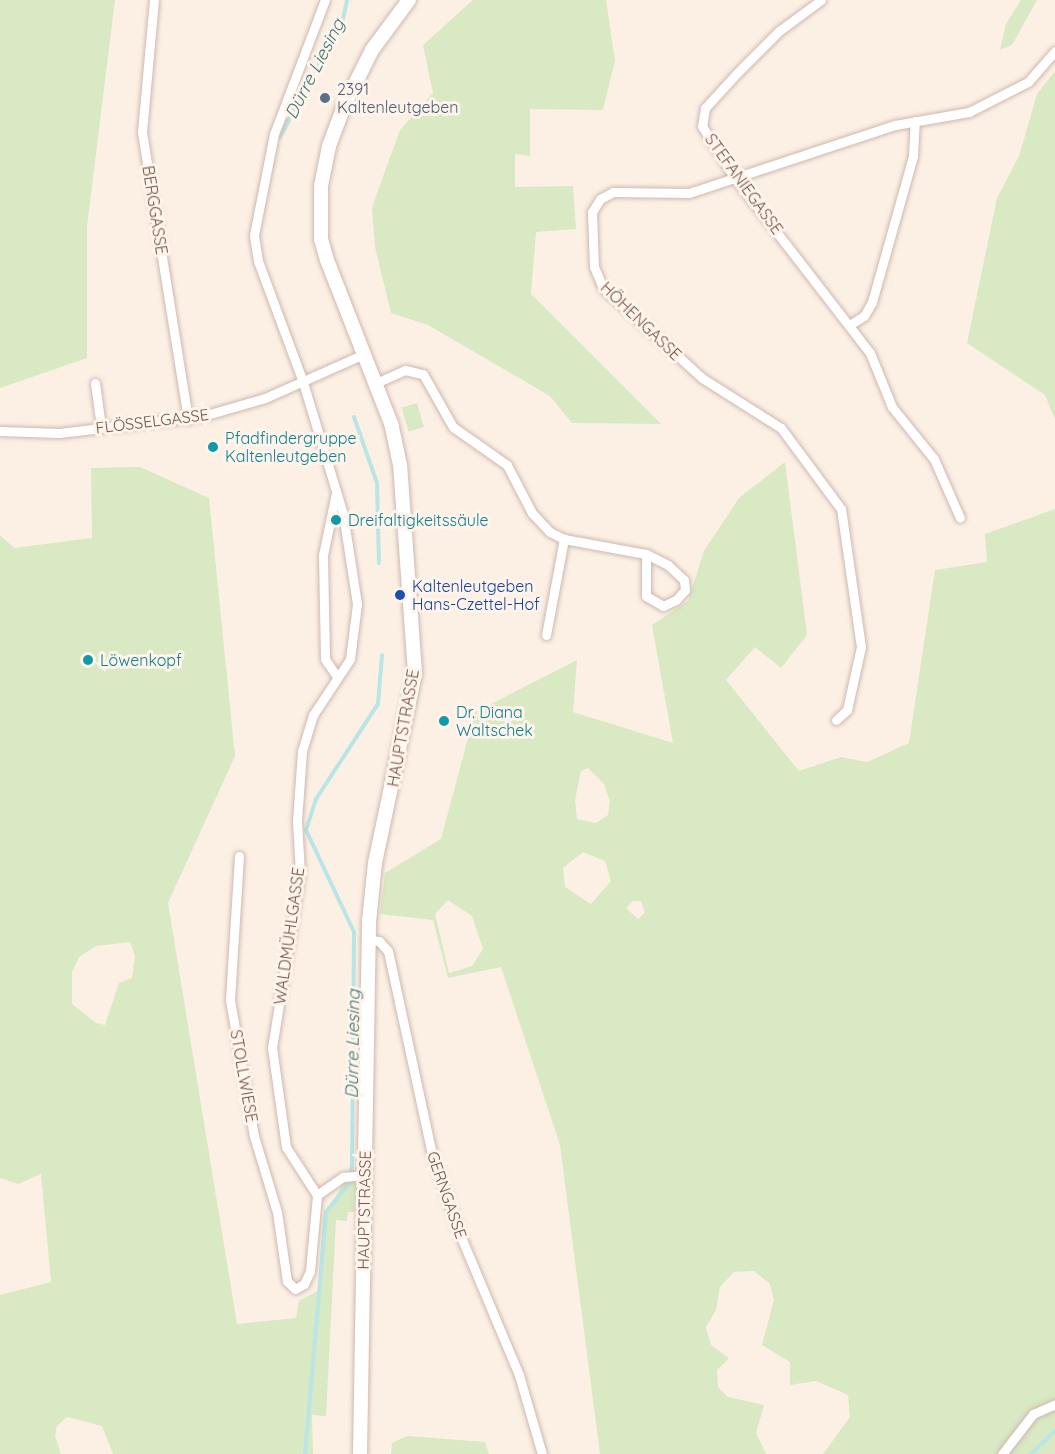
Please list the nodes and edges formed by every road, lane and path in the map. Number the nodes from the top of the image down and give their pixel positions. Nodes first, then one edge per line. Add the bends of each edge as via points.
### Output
1 (154, 0) edge
2 (325, 0) edge
3 (409, 0) edge
4 (821, 0) edge
5 (1055, 51) edge
6 (915, 122) junction
7 (734, 177) junction
8 (851, 324) junction
9 (364, 354) junction
10 (303, 382) junction
11 (95, 383) dead end
12 (376, 383) junction
13 (188, 419) junction
14 (101, 427) junction
15 (0, 431) edge
16 (336, 493) junction
17 (960, 518) dead end
18 (564, 539) junction
19 (646, 554) junction
20 (546, 635) dead end
21 (336, 675) junction
22 (836, 720) dead end
23 (239, 856) dead end
24 (368, 940) junction
25 (361, 1175) junction
26 (317, 1195) junction
27 (1055, 1404) edge
28 (360, 1454) edge
29 (542, 1454) edge
30 (1002, 1454) edge

1 - 13 street, BERGGASSE via 142,132
2 - 10 street, WALDMÜHLGASSE via 274,134 254,235 258,261
3 - 9 main road, HAUPTSTRASSE via 372,51 344,106 329,146 321,186 321,239
4 - 7 street, STEFANIEGASSE via 779,31 704,112 704,130
5 - 6 street, HÖHENGASSE via 1037,75 969,112
6 - 7 street, HÖHENGASSE
6 - 8 street via 914,156 872,302 864,316
7 - 8 street, STEFANIEGASSE
7 - 22 street, HÖHENGASSE via 689,193 618,191 604,196 591,217 595,272 607,292 702,378 781,428 841,509 861,647 847,710
8 - 17 street, STEFANIEGASSE via 870,353 892,407 934,459
9 - 10 street, FLÖSSELGASSE
9 - 12 main road, HAUPTSTRASSE
10 - 13 street, FLÖSSELGASSE via 248,405
10 - 16 street, WALDMÜHLGASSE
11 - 14 street
12 - 18 street via 405,370 423,374 453,427 507,465 532,513 550,532
12 - 24 main road, HAUPTSTRASSE via 400,465 415,673 375,863
13 - 14 street, FLÖSSELGASSE
14 - 15 street, FLÖSSELGASSE via 59,433
16 - 21 street via 323,555 325,659
16 - 21 street, WALDMÜHLGASSE via 357,604 350,659
18 - 19 street
18 - 20 street
19 - 19 street via 646,596 663,606 676,600 685,590 684,580 668,565
21 - 26 street, WALDMÜHLGASSE via 313,715 302,751 297,820 300,873 272,1048 286,1147
23 - 26 street, STOLLWIESE via 230,1000 254,1136 277,1212 287,1281 295,1289 304,1284 310,1271
24 - 25 main road, HAUPTSTRASSE
24 - 29 street, GERNGASSE via 379,941 388,951 432,1154 461,1237 519,1375
25 - 26 street via 343,1177
25 - 28 main road, HAUPTSTRASSE
27 - 30 street via 1033,1414

